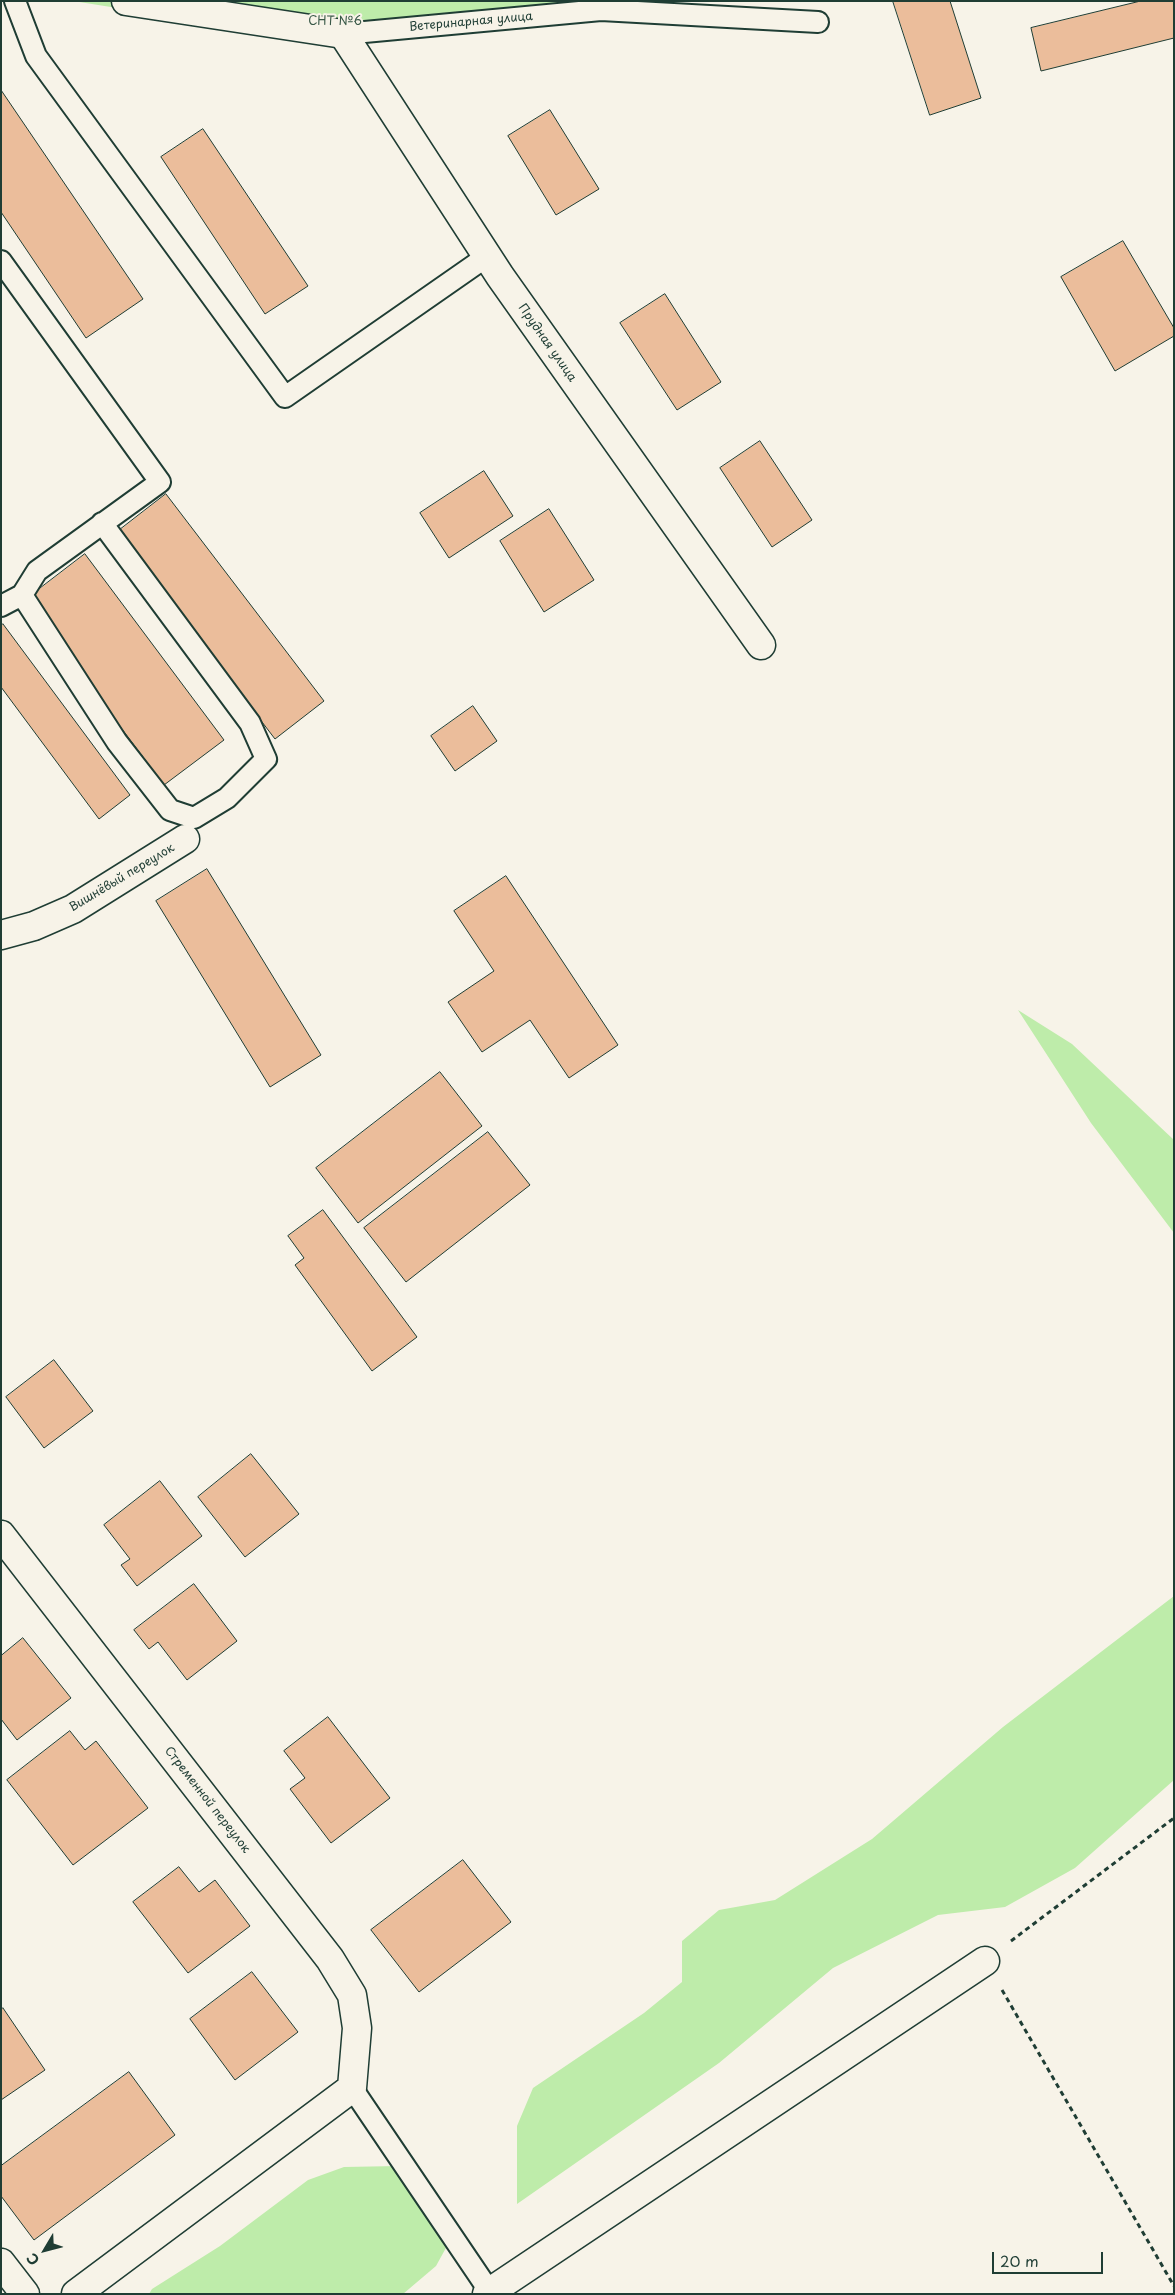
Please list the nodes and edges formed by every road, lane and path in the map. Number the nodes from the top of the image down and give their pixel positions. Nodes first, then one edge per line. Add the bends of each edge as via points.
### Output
1 (15, 1) edge
2 (126, 1) edge
3 (599, 6) edge
4 (818, 22) dead end
5 (343, 34) junction
6 (486, 256) junction
7 (1, 261) edge
8 (102, 523) junction
9 (22, 595) junction
10 (1, 606) edge
11 (761, 645) dead end
12 (185, 839) dead end
13 (1, 935) edge
14 (1, 1535) edge
15 (1174, 1818) edge
16 (985, 1960) junction
17 (352, 2088) junction
18 (1, 2263) edge
19 (1174, 2286) edge
20 (489, 2293) edge
21 (24, 2294) edge
22 (76, 2294) edge

1 - 6 lane via 36,56 285,397
2 - 5 street, Ветеринарная улица
3 - 4 lane, Ветеринарная улица
3 - 5 lane, Ветеринарная улица
5 - 6 street, Прудная улица
6 - 11 street, Прудная улица
7 - 8 lane via 160,482
8 - 9 lane via 37,571
8 - 9 lane via 250,723 260,745 266,759 227,798 194,818 170,810 117,742
9 - 10 lane
12 - 13 street, Вишнёвый переулок via 73,909 34,926
14 - 17 street, Стременной переулок via 330,1959 352,1995 357,2028
15 - 16 path
16 - 19 path
16 - 20 street
17 - 20 lane
17 - 22 street
18 - 21 street

